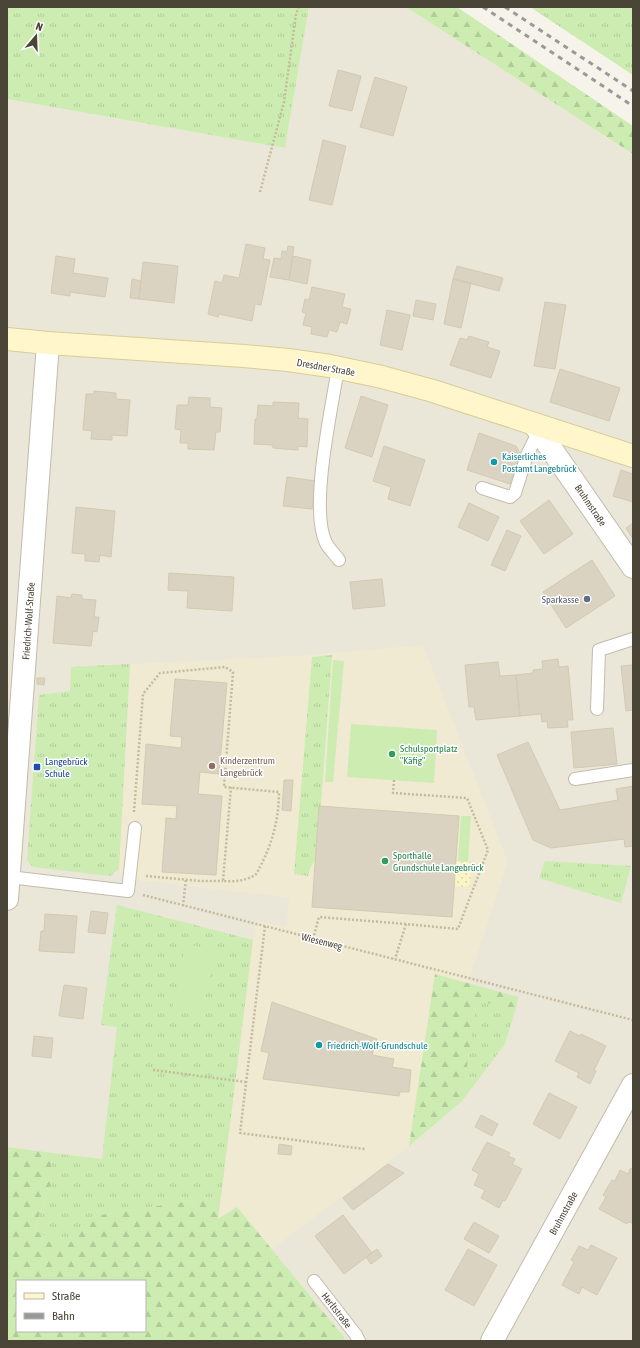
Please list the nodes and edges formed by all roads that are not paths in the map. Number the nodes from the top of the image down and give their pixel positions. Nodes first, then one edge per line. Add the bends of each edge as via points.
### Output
1 (7, 339) edge
2 (48, 343) junction
3 (338, 368) junction
4 (536, 427) junction
5 (633, 456) edge
6 (482, 488) dead end
7 (339, 560) dead end
8 (633, 567) edge
9 (633, 639) edge
10 (597, 709) dead end
11 (633, 770) edge
12 (575, 779) dead end
13 (135, 828) road end
14 (8, 877) edge
15 (7, 899) edge
16 (633, 1085) edge
17 (314, 1280) dead end
18 (359, 1341) edge
19 (492, 1341) edge

1 - 2 main road, Dresdner Straße
2 - 3 main road, Dresdner Straße via 288,360
2 - 14 street, Friedrich-Wolf-Straße
3 - 4 main road, Dresdner Straße via 382,377 433,392
3 - 7 lane via 325,448 319,516 326,543
4 - 5 main road, Dresdner Straße
4 - 6 lane via 515,493 510,497
4 - 8 street, Bruhmstraße
9 - 10 lane via 599,650
11 - 12 lane
13 - 14 lane via 128,891
14 - 15 street, Friedrich-Wolf-Straße
16 - 19 street, Bruhmstraße
17 - 18 lane, Herltstraße

